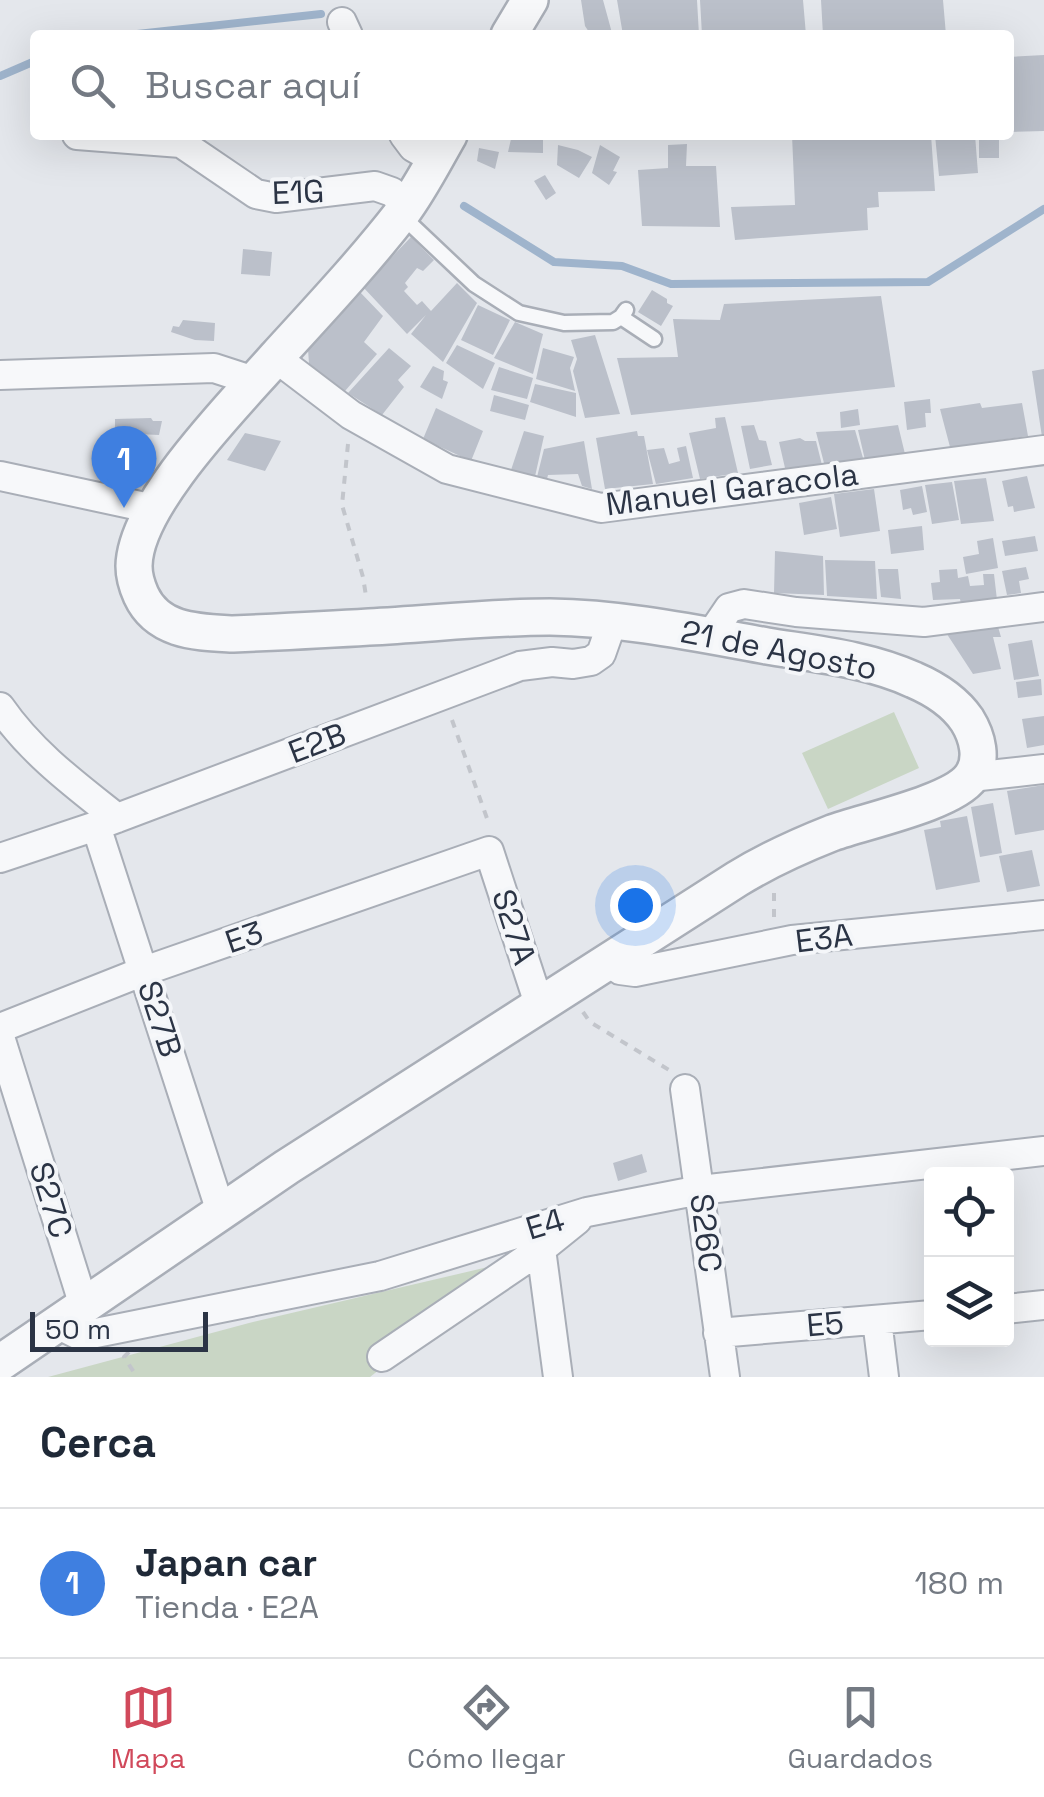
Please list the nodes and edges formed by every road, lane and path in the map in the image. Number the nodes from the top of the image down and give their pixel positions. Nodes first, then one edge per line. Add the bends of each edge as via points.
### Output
1 (530, 0) edge
2 (512, 30) edge
3 (142, 140) edge
4 (408, 140) edge
5 (442, 147) edge
6 (404, 210) junction
7 (654, 339) dead end
8 (265, 369) junction
9 (0, 374) edge
10 (351, 415) junction
11 (1044, 450) edge
12 (0, 476) edge
13 (154, 508) junction
14 (1044, 607) edge
15 (612, 620) junction
16 (370, 627) junction
17 (710, 636) junction
18 (446, 706) dead end
19 (0, 707) edge
20 (1044, 769) edge
21 (972, 777) junction
22 (107, 822) junction
23 (489, 838) junction
24 (775, 856) junction
25 (0, 858) edge
26 (1044, 914) edge
27 (792, 940) junction
28 (610, 961) junction
29 (144, 971) junction
30 (553, 995) junction
31 (0, 1028) edge
32 (0, 1037) edge
33 (685, 1089) joint
34 (1044, 1150) edge
35 (700, 1190) junction
36 (221, 1212) junction
37 (587, 1212) junction
38 (541, 1249) junction
39 (1044, 1306) edge
40 (1014, 1308) edge
41 (70, 1315) junction
42 (924, 1316) edge
43 (877, 1320) junction
44 (718, 1333) junction
45 (382, 1357) dead end
46 (0, 1363) edge
47 (558, 1377) edge
48 (724, 1377) edge
49 (884, 1377) edge

1 - 2 street
3 - 6 street, E1G via 181,143 256,194 276,198 375,186 392,192
4 - 5 street via 413,147
5 - 6 street, 21 de Agosto
6 - 7 lane via 474,284 519,313 564,323 613,322 623,314
6 - 8 street, 21 de Agosto
8 - 9 street
8 - 10 street, Manuel Garacola
8 - 13 street, 21 de Agosto
10 - 11 street, Manuel Garacola via 446,469 602,508
10 - 16 path via 342,505
12 - 13 street
13 - 16 street, 21 de Agosto via 136,551 135,580 148,608 164,622 233,634
14 - 17 street via 924,622 744,604 729,608
15 - 16 street, 21 de Agosto
15 - 17 street, 21 de Agosto
15 - 22 street, E2B via 601,654 590,661 520,666
17 - 21 street, 21 de Agosto via 850,660 931,688 970,725 978,750
18 - 23 path
19 - 22 street
20 - 21 street
21 - 24 street via 942,797
22 - 25 street, E2B
22 - 29 street, S27B
23 - 29 street, E3
23 - 30 street, S27A
24 - 27 path via 774,920
24 - 28 street
26 - 27 street, E3A
27 - 28 street, E3A via 635,972
28 - 30 street
29 - 31 street, E3
29 - 36 street, S27B
30 - 33 path via 671,1072
30 - 36 street
32 - 41 street, S27C
33 - 35 street, S26C
34 - 35 street, E4
35 - 37 street, E4
35 - 44 street, S26C
36 - 41 street
37 - 38 street
37 - 41 street, E4 via 380,1276 82,1336
38 - 45 street
38 - 47 street
39 - 40 street
41 - 46 street
42 - 43 street, E5
43 - 44 street, E5
43 - 49 street
44 - 48 street, S26C

